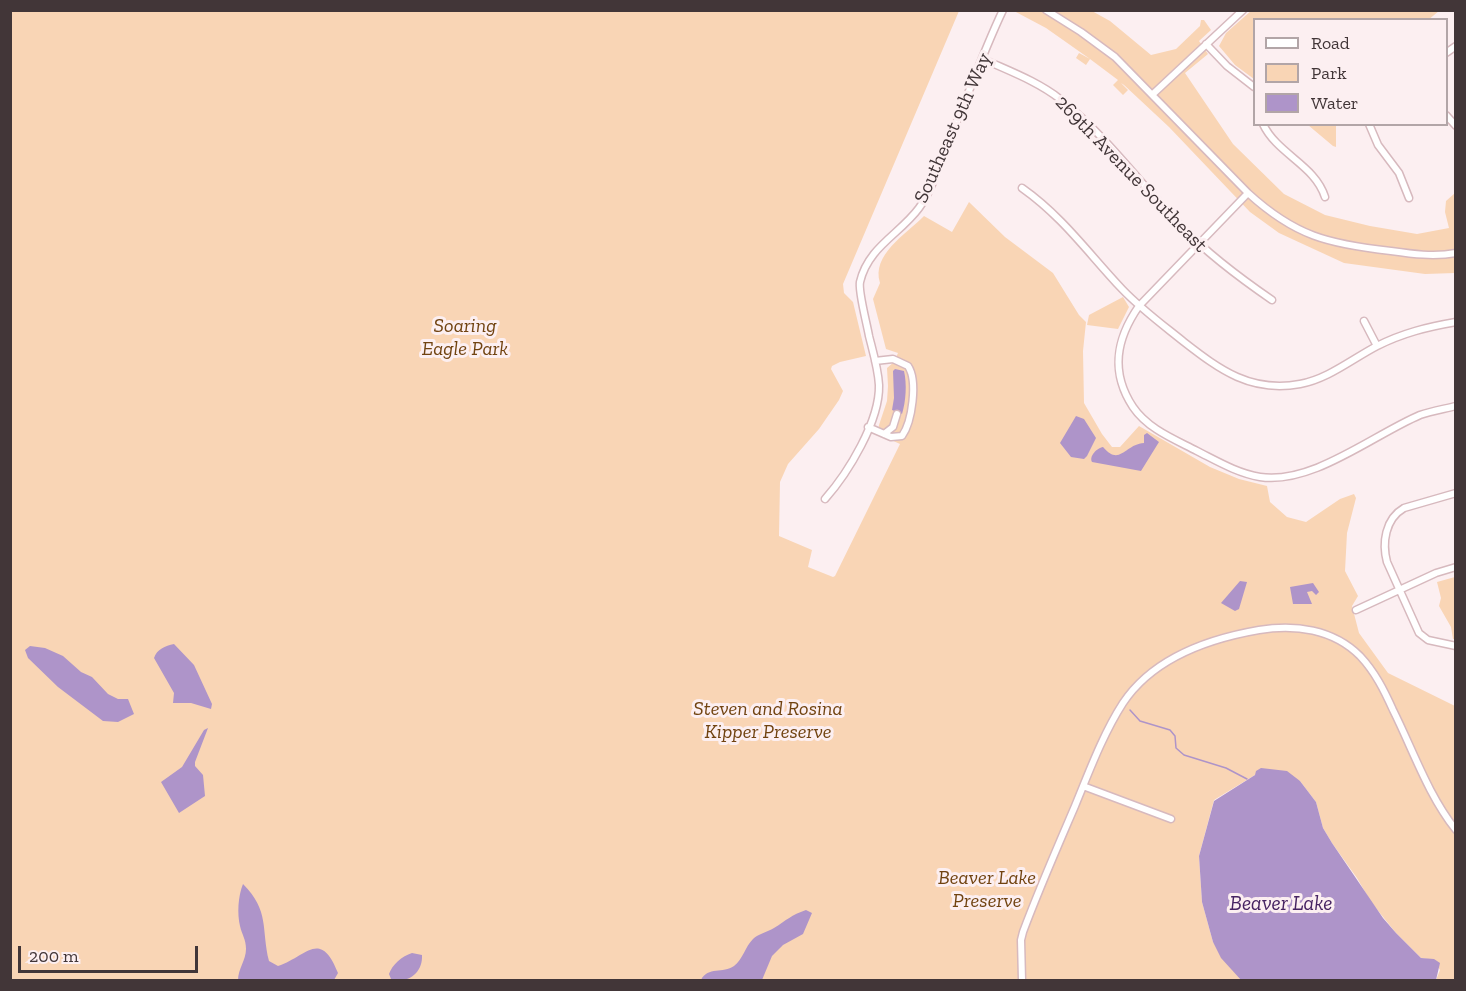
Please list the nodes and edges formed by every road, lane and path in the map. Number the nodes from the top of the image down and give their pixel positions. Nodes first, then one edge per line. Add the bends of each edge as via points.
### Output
1 (1003, 10) edge
2 (1046, 10) edge
3 (1243, 10) edge
4 (1206, 44) junction
5 (983, 59) junction
6 (1253, 86) edge
7 (1153, 94) junction
8 (1265, 126) edge
9 (1371, 126) edge
10 (1022, 188) dead end
11 (1248, 193) junction
12 (1326, 197) dead end
13 (1408, 198) dead end
14 (1197, 243) junction
15 (1455, 253) edge
16 (1272, 300) dead end
17 (1139, 306) junction
18 (1364, 321) dead end
19 (1455, 322) edge
20 (1377, 346) junction
21 (875, 361) junction
22 (1455, 406) edge
23 (897, 414) dead end
24 (868, 428) junction
25 (884, 434) junction
26 (1455, 493) edge
27 (825, 499) dead end
28 (1455, 567) edge
29 (1398, 589) junction
30 (1356, 610) dead end
31 (1455, 646) edge
32 (1083, 786) junction
33 (1171, 819) dead end
34 (1455, 830) edge
35 (1022, 981) edge

1 - 5 street, Southeast 9th Way
2 - 7 street via 1115,57
3 - 4 street
4 - 6 street
4 - 7 street
5 - 14 street, 269th Avenue Southeast via 1042,86 1070,107
5 - 21 street, Southeast 9th Way via 928,194 907,221 880,244 860,284
7 - 11 street
8 - 12 street via 1318,180
9 - 13 street via 1378,145 1399,173
10 - 17 street via 1067,225
11 - 14 street
11 - 15 street via 1280,220 1321,239 1408,253
14 - 16 street, 269th Avenue Southeast via 1230,272
14 - 17 street
17 - 20 street via 1222,370 1258,384 1283,386 1322,378
17 - 22 street via 1126,326 1118,350 1124,390 1142,418 1163,434 1233,469 1262,477 1306,472 1420,416
18 - 20 street
19 - 20 street via 1417,329
21 - 24 street, Southeast 9th Way via 879,387
21 - 25 street via 893,359 908,366 912,374 907,428 899,437
23 - 25 street via 893,427
24 - 25 street
24 - 27 street, Southeast 9th Way via 838,484
26 - 29 street via 1404,508 1393,518 1386,533 1385,554
28 - 29 street
29 - 30 street
29 - 31 street via 1419,633 1428,640
32 - 33 street
32 - 34 street via 1124,702 1142,681 1173,657 1218,639 1277,627 1313,630 1338,640 1360,657 1377,678
32 - 35 street via 1021,940

